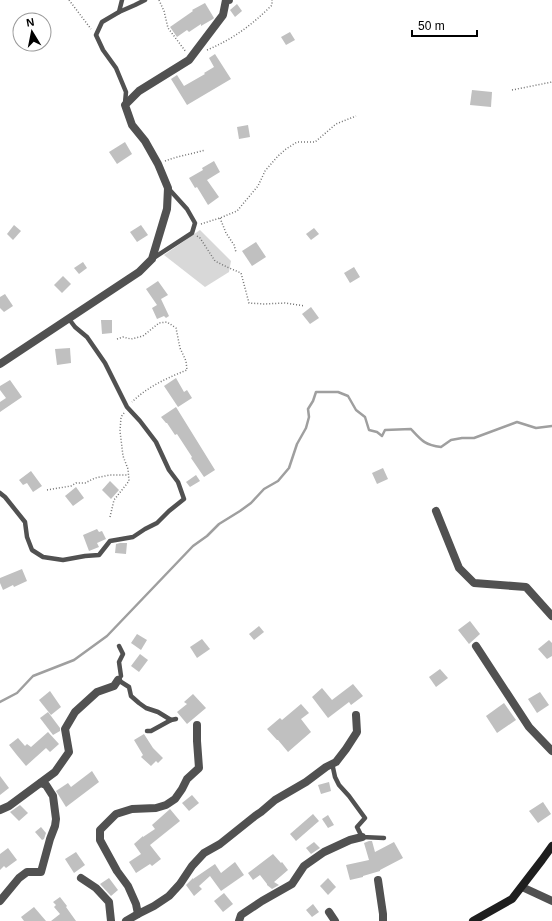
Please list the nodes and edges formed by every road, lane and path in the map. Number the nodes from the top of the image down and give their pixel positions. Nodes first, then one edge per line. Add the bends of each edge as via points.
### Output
1 (69, 0) edge
2 (122, 0) edge
3 (144, 0) edge
4 (159, 0) edge
5 (229, 0) edge
6 (272, 0) edge
7 (119, 12) junction
8 (96, 35) junction
9 (207, 50) dead end
10 (191, 58) junction
11 (552, 82) edge
12 (512, 90) dead end
13 (125, 105) junction
14 (356, 116) dead end
15 (205, 150) dead end
16 (158, 164) junction
17 (168, 188) junction
18 (220, 218) junction
19 (194, 227) junction
20 (192, 233) junction
21 (236, 252) dead end
22 (152, 259) junction
23 (305, 306) dead end
24 (69, 319) junction
25 (117, 339) dead end
26 (0, 364) edge
27 (127, 406) junction
28 (128, 475) junction
29 (47, 490) dead end
30 (0, 493) edge
31 (436, 511) dead end
32 (110, 517) dead end
33 (552, 616) edge
34 (119, 646) dead end
35 (476, 646) dead end
36 (118, 680) junction
37 (356, 715) dead end
38 (197, 724) dead end
39 (146, 731) dead end
40 (552, 751) edge
41 (332, 763) junction
42 (41, 783) junction
43 (0, 810) edge
44 (362, 837) junction
45 (384, 838) dead end
46 (552, 846) edge
47 (81, 878) dead end
48 (378, 880) dead end
49 (522, 887) junction
50 (0, 901) edge
51 (552, 901) edge
52 (329, 912) dead end
53 (138, 914) junction
54 (111, 921) edge
55 (126, 921) edge
56 (239, 921) edge
57 (335, 921) edge
58 (383, 921) edge
59 (473, 921) edge

1 - 8 path
2 - 7 lane
3 - 7 lane
4 - 10 path via 168,28
5 - 10 street via 226,0 223,15
6 - 9 path via 272,5 236,36
7 - 8 lane via 102,22
8 - 13 lane via 116,68 126,92
10 - 13 street via 139,91
11 - 12 path
13 - 16 street via 132,125
14 - 18 path via 336,124 315,142 297,142 286,149 265,170 258,186 237,211
15 - 16 path
16 - 17 street
17 - 19 lane via 187,209 195,223
17 - 22 street via 167,209
18 - 19 path
18 - 21 path
19 - 20 lane
20 - 22 lane
20 - 23 path via 200,238 215,261 241,273 249,302
22 - 24 street via 139,272
24 - 26 street
24 - 27 lane via 87,337 105,363
25 - 27 path via 143,336 159,323 167,322 176,328 186,362 187,370 158,383
27 - 28 path via 121,417 120,431
27 - 30 lane via 156,442 169,470 178,482 184,500 157,523 133,537 110,541 99,555 63,560 43,557 32,550 25,522
28 - 29 path via 110,475
28 - 32 path via 129,481 114,500
31 - 33 street via 459,568 474,582 526,587
34 - 36 lane via 123,654 120,662 121,676
35 - 40 street via 529,727
36 - 39 lane via 128,686 132,696 139,703 174,720
36 - 42 street via 114,686 97,692 75,712 65,729 69,752 57,770
37 - 41 street via 358,732 336,762
38 - 53 street via 200,768 187,779 175,799 156,808 132,809 116,814 100,830 100,840 128,886
41 - 44 lane via 339,784 365,818 357,827
41 - 53 street via 275,800 220,844 204,853 168,896
42 - 43 street
42 - 50 street via 46,785 53,796 56,820 41,872 27,872
44 - 45 lane
44 - 56 street via 350,840 304,866 292,884 241,915
46 - 49 street
47 - 54 street via 96,888 109,902
48 - 58 street
49 - 51 street
49 - 59 street via 512,899
52 - 57 street
53 - 55 street

